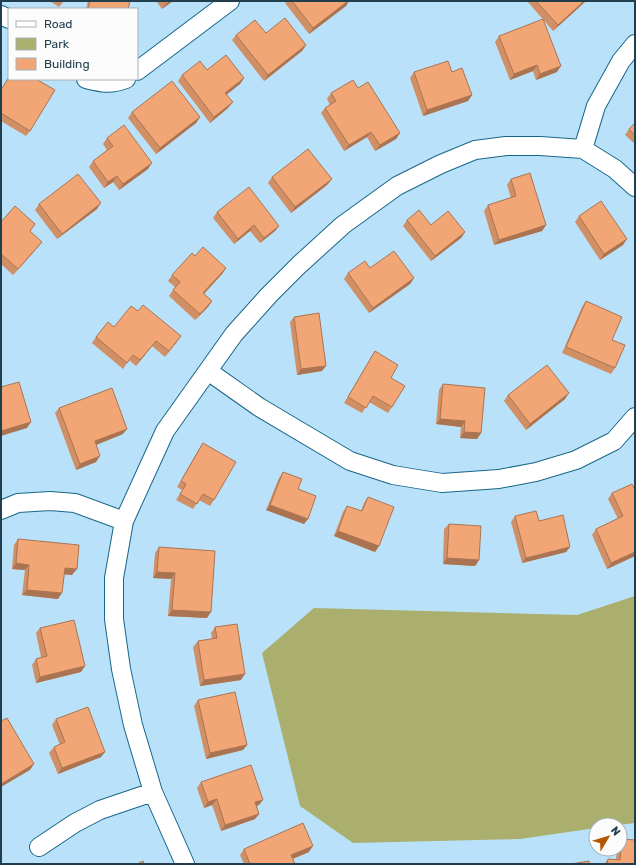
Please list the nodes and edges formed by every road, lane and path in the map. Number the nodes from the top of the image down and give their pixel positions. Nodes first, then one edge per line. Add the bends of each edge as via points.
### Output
1 (230, 1) edge
2 (635, 44) edge
3 (138, 70) edge
4 (90, 80) edge
5 (123, 80) edge
6 (583, 149) junction
7 (635, 188) edge
8 (208, 371) junction
9 (635, 417) edge
10 (1, 510) edge
11 (124, 521) junction
12 (153, 792) junction
13 (39, 847) dead end
14 (185, 864) edge

1 - 3 street
2 - 6 street via 621,61 596,106
4 - 5 street via 115,83
6 - 7 street via 615,169
6 - 8 street via 506,146 475,150 397,186 343,225 299,265 234,334
8 - 9 street via 259,407 350,461 393,475 442,483 499,479 536,472 576,460 614,442
8 - 11 street via 165,431
10 - 11 street via 18,503 75,503
11 - 12 street via 114,578 114,619 121,669
12 - 13 street via 100,810 74,823
12 - 14 street

